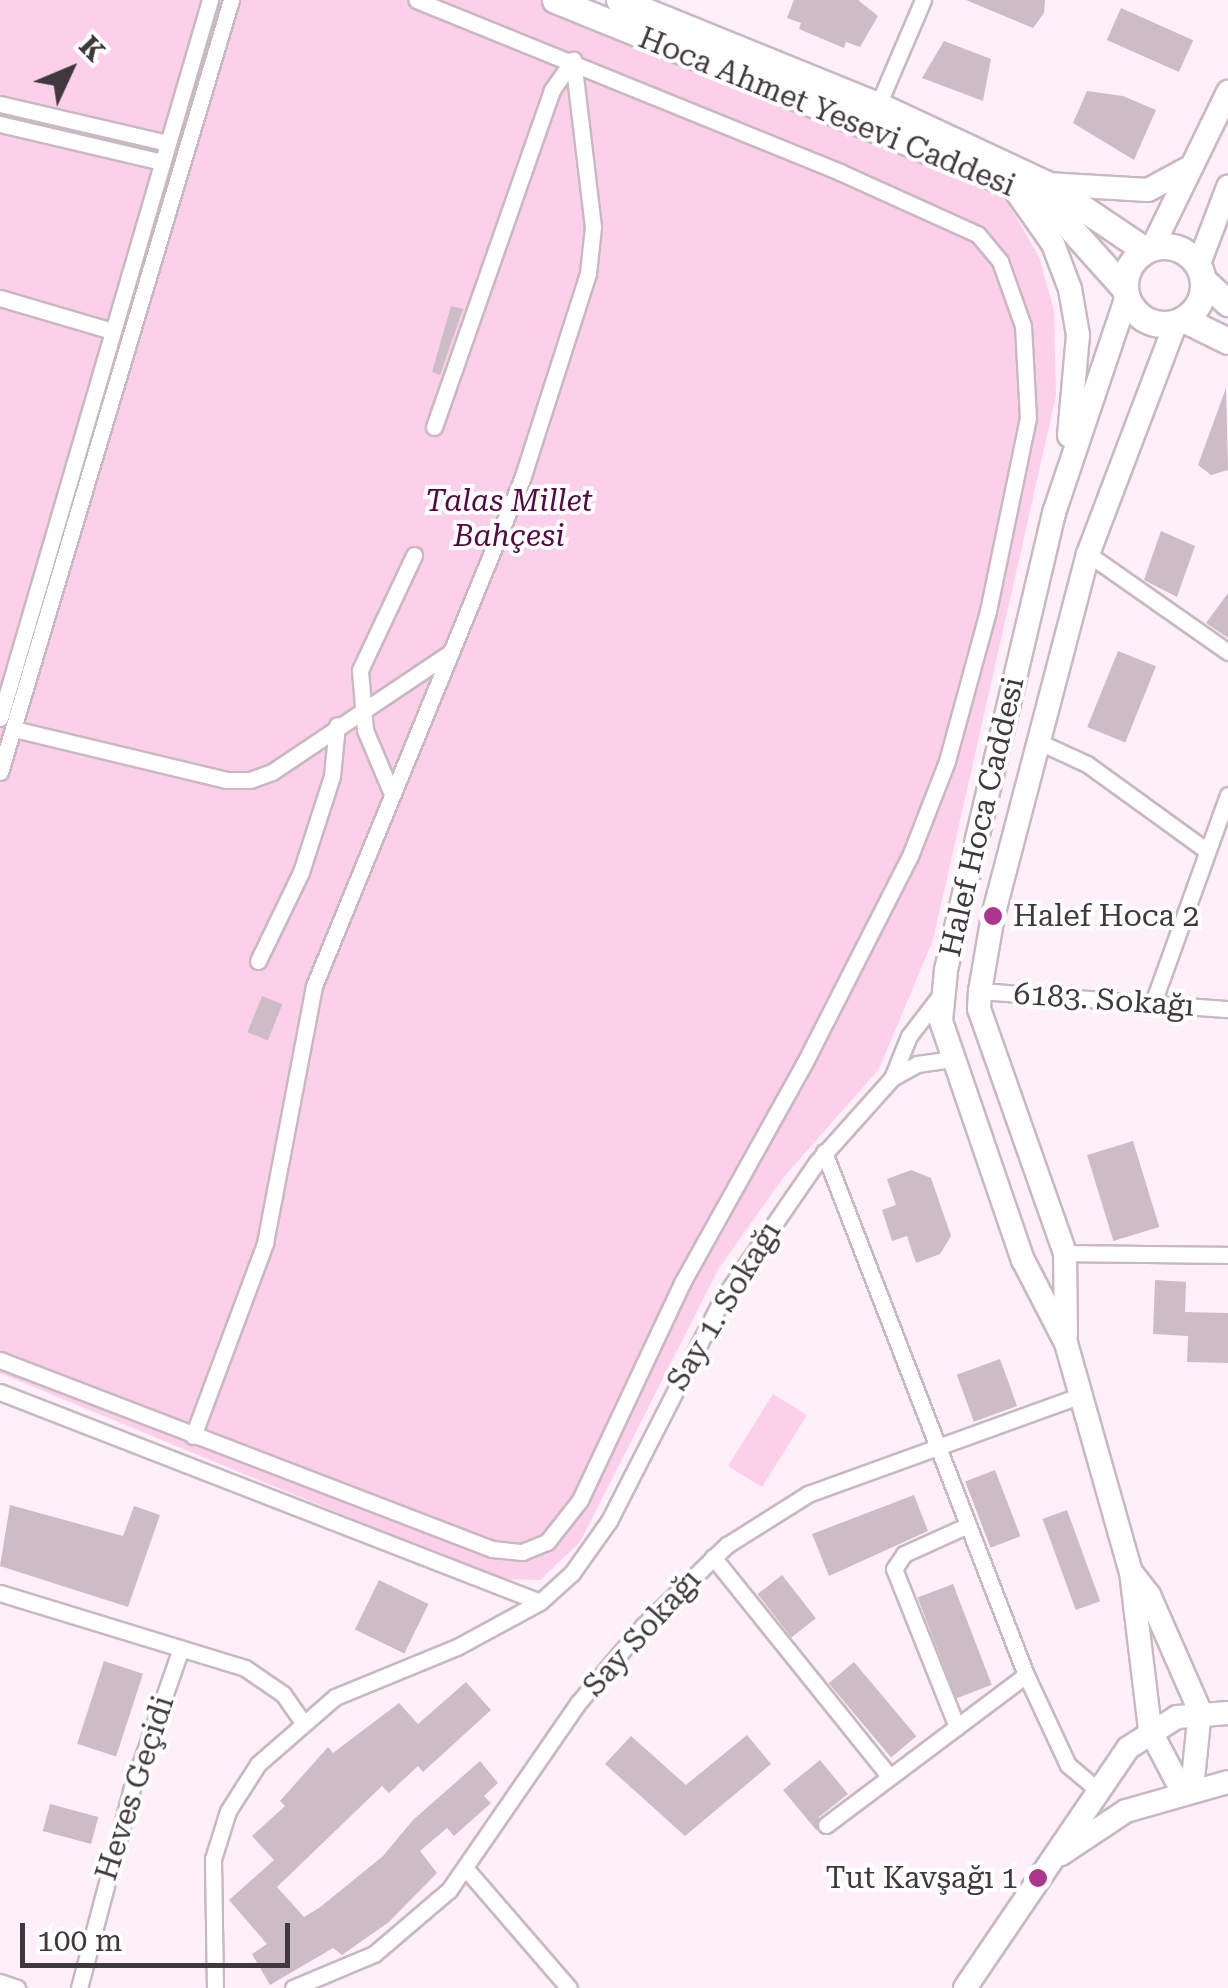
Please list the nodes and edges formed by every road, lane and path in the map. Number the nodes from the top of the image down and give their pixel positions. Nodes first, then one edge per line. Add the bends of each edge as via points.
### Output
1 (210, 0) edge
2 (231, 0) edge
3 (416, 0) edge
4 (555, 0) edge
5 (619, 0) edge
6 (923, 0) edge
7 (573, 60) junction
8 (1228, 92) edge
9 (0, 104) edge
10 (878, 105) junction
11 (0, 124) edge
12 (168, 143) junction
13 (162, 162) junction
14 (1195, 164) junction
15 (1009, 184) junction
16 (1047, 184) junction
17 (1228, 187) edge
18 (1148, 249) junction
19 (1200, 273) junction
20 (1126, 292) junction
21 (0, 298) edge
22 (1228, 303) edge
23 (1179, 320) junction
24 (112, 331) junction
25 (1228, 341) edge
26 (434, 427) dead end
27 (1066, 474) junction
28 (1088, 554) junction
29 (414, 555) dead end
30 (0, 646) edge
31 (20, 651) junction
32 (452, 652) junction
33 (1228, 652) edge
34 (361, 707) junction
35 (0, 718) edge
36 (337, 725) junction
37 (14, 730) junction
38 (1039, 742) junction
39 (0, 772) edge
40 (392, 794) junction
41 (1228, 795) edge
42 (1208, 852) junction
43 (258, 960) dead end
44 (944, 990) junction
45 (980, 991) junction
46 (1152, 1003) junction
47 (1228, 1009) edge
48 (954, 1059) junction
49 (892, 1078) junction
50 (824, 1152) junction
51 (1064, 1252) junction
52 (1228, 1254) edge
53 (1066, 1343) junction
54 (0, 1360) edge
55 (0, 1392) edge
56 (1080, 1395) junction
57 (193, 1436) junction
58 (933, 1443) junction
59 (966, 1526) junction
60 (712, 1558) junction
61 (1130, 1572) junction
62 (0, 1592) edge
63 (540, 1602) junction
64 (182, 1648) junction
65 (1026, 1675) junction
66 (1200, 1712) junction
67 (1228, 1712) edge
68 (302, 1720) junction
69 (956, 1727) junction
70 (1150, 1730) junction
71 (890, 1778) junction
72 (1228, 1782) edge
73 (1096, 1788) junction
74 (1187, 1789) junction
75 (826, 1826) dead end
76 (466, 1870) junction
77 (1038, 1878) junction
78 (0, 1982) edge
79 (18, 1988) edge
80 (79, 1988) edge
81 (215, 1988) edge
82 (293, 1988) edge
83 (568, 1988) edge
84 (965, 1988) edge

1 - 12 street
2 - 37 street
3 - 7 street
4 - 15 main road, Hoca Ahmet Yesevi Caddesi
5 - 10 main road, Hoca Ahmet Yesevi Caddesi
6 - 10 street
7 - 26 street via 552,90
7 - 32 street via 591,258 522,479
7 - 57 street via 977,234 1000,261 1023,326 1028,418 956,728 895,887 682,1283 580,1500 553,1536 522,1552 492,1549
8 - 14 main road
9 - 12 street
10 - 16 main road, Hoca Ahmet Yesevi Caddesi
11 - 13 street
12 - 13 street
13 - 24 street
14 - 16 main road via 1148,190
14 - 18 main road
15 - 20 main road, Hoca Ahmet Yesevi Caddesi via 1057,213
15 - 27 main road via 1054,244 1075,312
16 - 18 main road, Hoca Ahmet Yesevi Caddesi
17 - 19 main road
18 - 19 main road via 1175,247
18 - 20 main road via 1129,266
19 - 22 main road
19 - 23 main road via 1198,303
20 - 23 main road via 1146,319
20 - 27 main road, Halef Hoca Caddesi
21 - 24 street
23 - 25 main road
23 - 28 main road, Halef Hoca Caddesi
24 - 31 street
27 - 44 main road, Halef Hoca Caddesi
28 - 33 street
28 - 38 main road, Halef Hoca Caddesi
29 - 34 street via 360,670
30 - 31 street
31 - 35 street
32 - 34 street
32 - 40 street
34 - 36 street
34 - 40 street
36 - 37 street via 272,772 238,781
36 - 43 street via 332,776 300,872
37 - 39 street
38 - 42 street via 1087,764
38 - 45 main road, Halef Hoca Caddesi
40 - 57 street via 314,986 266,1243
41 - 42 street
42 - 46 street
44 - 48 main road, Halef Hoca Caddesi via 942,1022
44 - 49 street via 910,1036
45 - 46 street, 6183. Sokağı
45 - 51 main road, Halef Hoca Caddesi via 979,1008
46 - 47 street, 6183. Sokağı
48 - 49 street, Say 1. Sokağı via 917,1064
48 - 53 main road, Halef Hoca Caddesi via 1023,1260
49 - 50 street, Say 1. Sokağı
50 - 58 street
50 - 63 street, Say 1. Sokağı via 703,1332 598,1539
51 - 52 street
51 - 53 main road, Halef Hoca Caddesi
53 - 56 main road
54 - 57 street
55 - 63 street
56 - 58 street, Say Sokağı
56 - 61 main road
58 - 59 street
58 - 60 street, Say Sokağı via 808,1494
59 - 65 street
59 - 69 street via 904,1554 894,1569
60 - 71 street
60 - 76 street, Say Sokağı via 578,1703
61 - 66 main road via 1149,1595
61 - 70 main road
62 - 64 street
63 - 68 street, Say 1. Sokağı via 456,1647 358,1684
64 - 68 street via 259,1675
64 - 80 street, Heves Geçidi via 130,1791
65 - 69 street
65 - 73 street via 1068,1765
66 - 67 main road
66 - 70 main road
66 - 74 main road
68 - 81 street, Say 1. Sokağı via 246,1779 216,1842
69 - 71 street
70 - 73 main road
70 - 74 main road
71 - 75 street
72 - 74 main road
73 - 77 main road
74 - 77 main road via 1126,1811 1083,1837
76 - 82 street, Say Sokağı via 383,1948
76 - 83 street
77 - 84 main road
78 - 79 street

